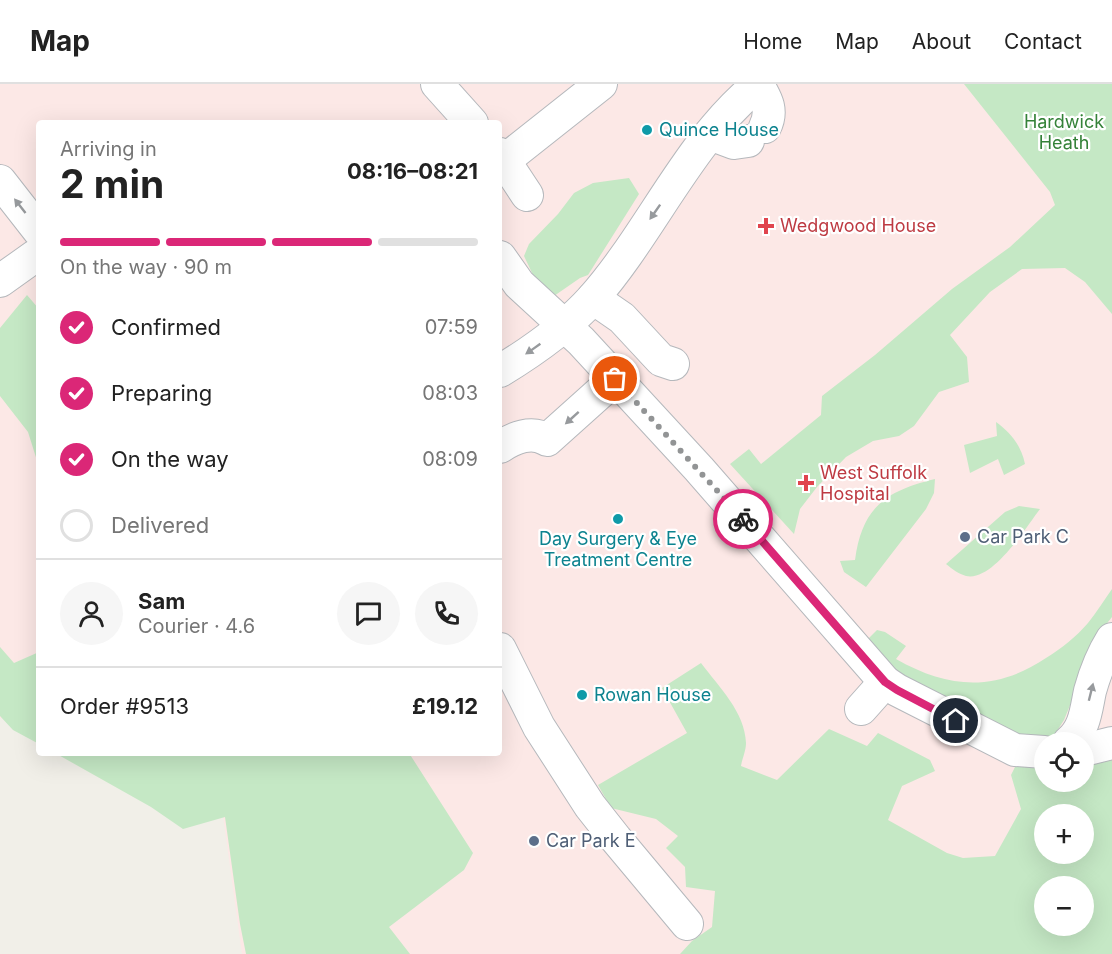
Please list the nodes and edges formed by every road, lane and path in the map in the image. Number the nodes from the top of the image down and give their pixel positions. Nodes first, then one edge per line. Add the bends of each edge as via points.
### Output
1 (437, 84) edge
2 (601, 84) edge
3 (759, 84) edge
4 (469, 120) edge
5 (710, 134) junction
6 (502, 157) edge
7 (0, 181) edge
8 (527, 195) dead end
9 (36, 227) edge
10 (36, 256) edge
11 (502, 265) edge
12 (6, 278) edge
13 (509, 291) edge
14 (593, 298) junction
15 (565, 325) junction
16 (673, 364) dead end
17 (502, 370) edge
18 (615, 379) junction
19 (502, 446) edge
20 (1112, 639) edge
21 (502, 653) edge
22 (885, 682) junction
23 (861, 709) dead end
24 (1079, 732) edge
25 (1112, 743) edge
26 (1094, 747) edge
27 (1034, 751) edge
28 (687, 924) dead end

1 - 4 lane
2 - 6 lane
3 - 5 lane via 741,98
3 - 5 lane via 770,108 769,118 756,134 734,142
5 -> 14 lane
6 - 8 lane
9 -> 7 lane
10 - 12 lane
11 - 13 lane
13 - 15 lane
14 - 15 lane
14 - 16 lane via 622,318 661,360
15 -> 17 lane
15 - 18 lane
18 -> 19 lane via 547,440 530,435
18 - 22 lane
24 -> 20 lane via 1099,665
21 - 28 lane via 539,727 603,823
22 - 23 lane
22 - 27 lane via 1015,750
25 - 26 lane

